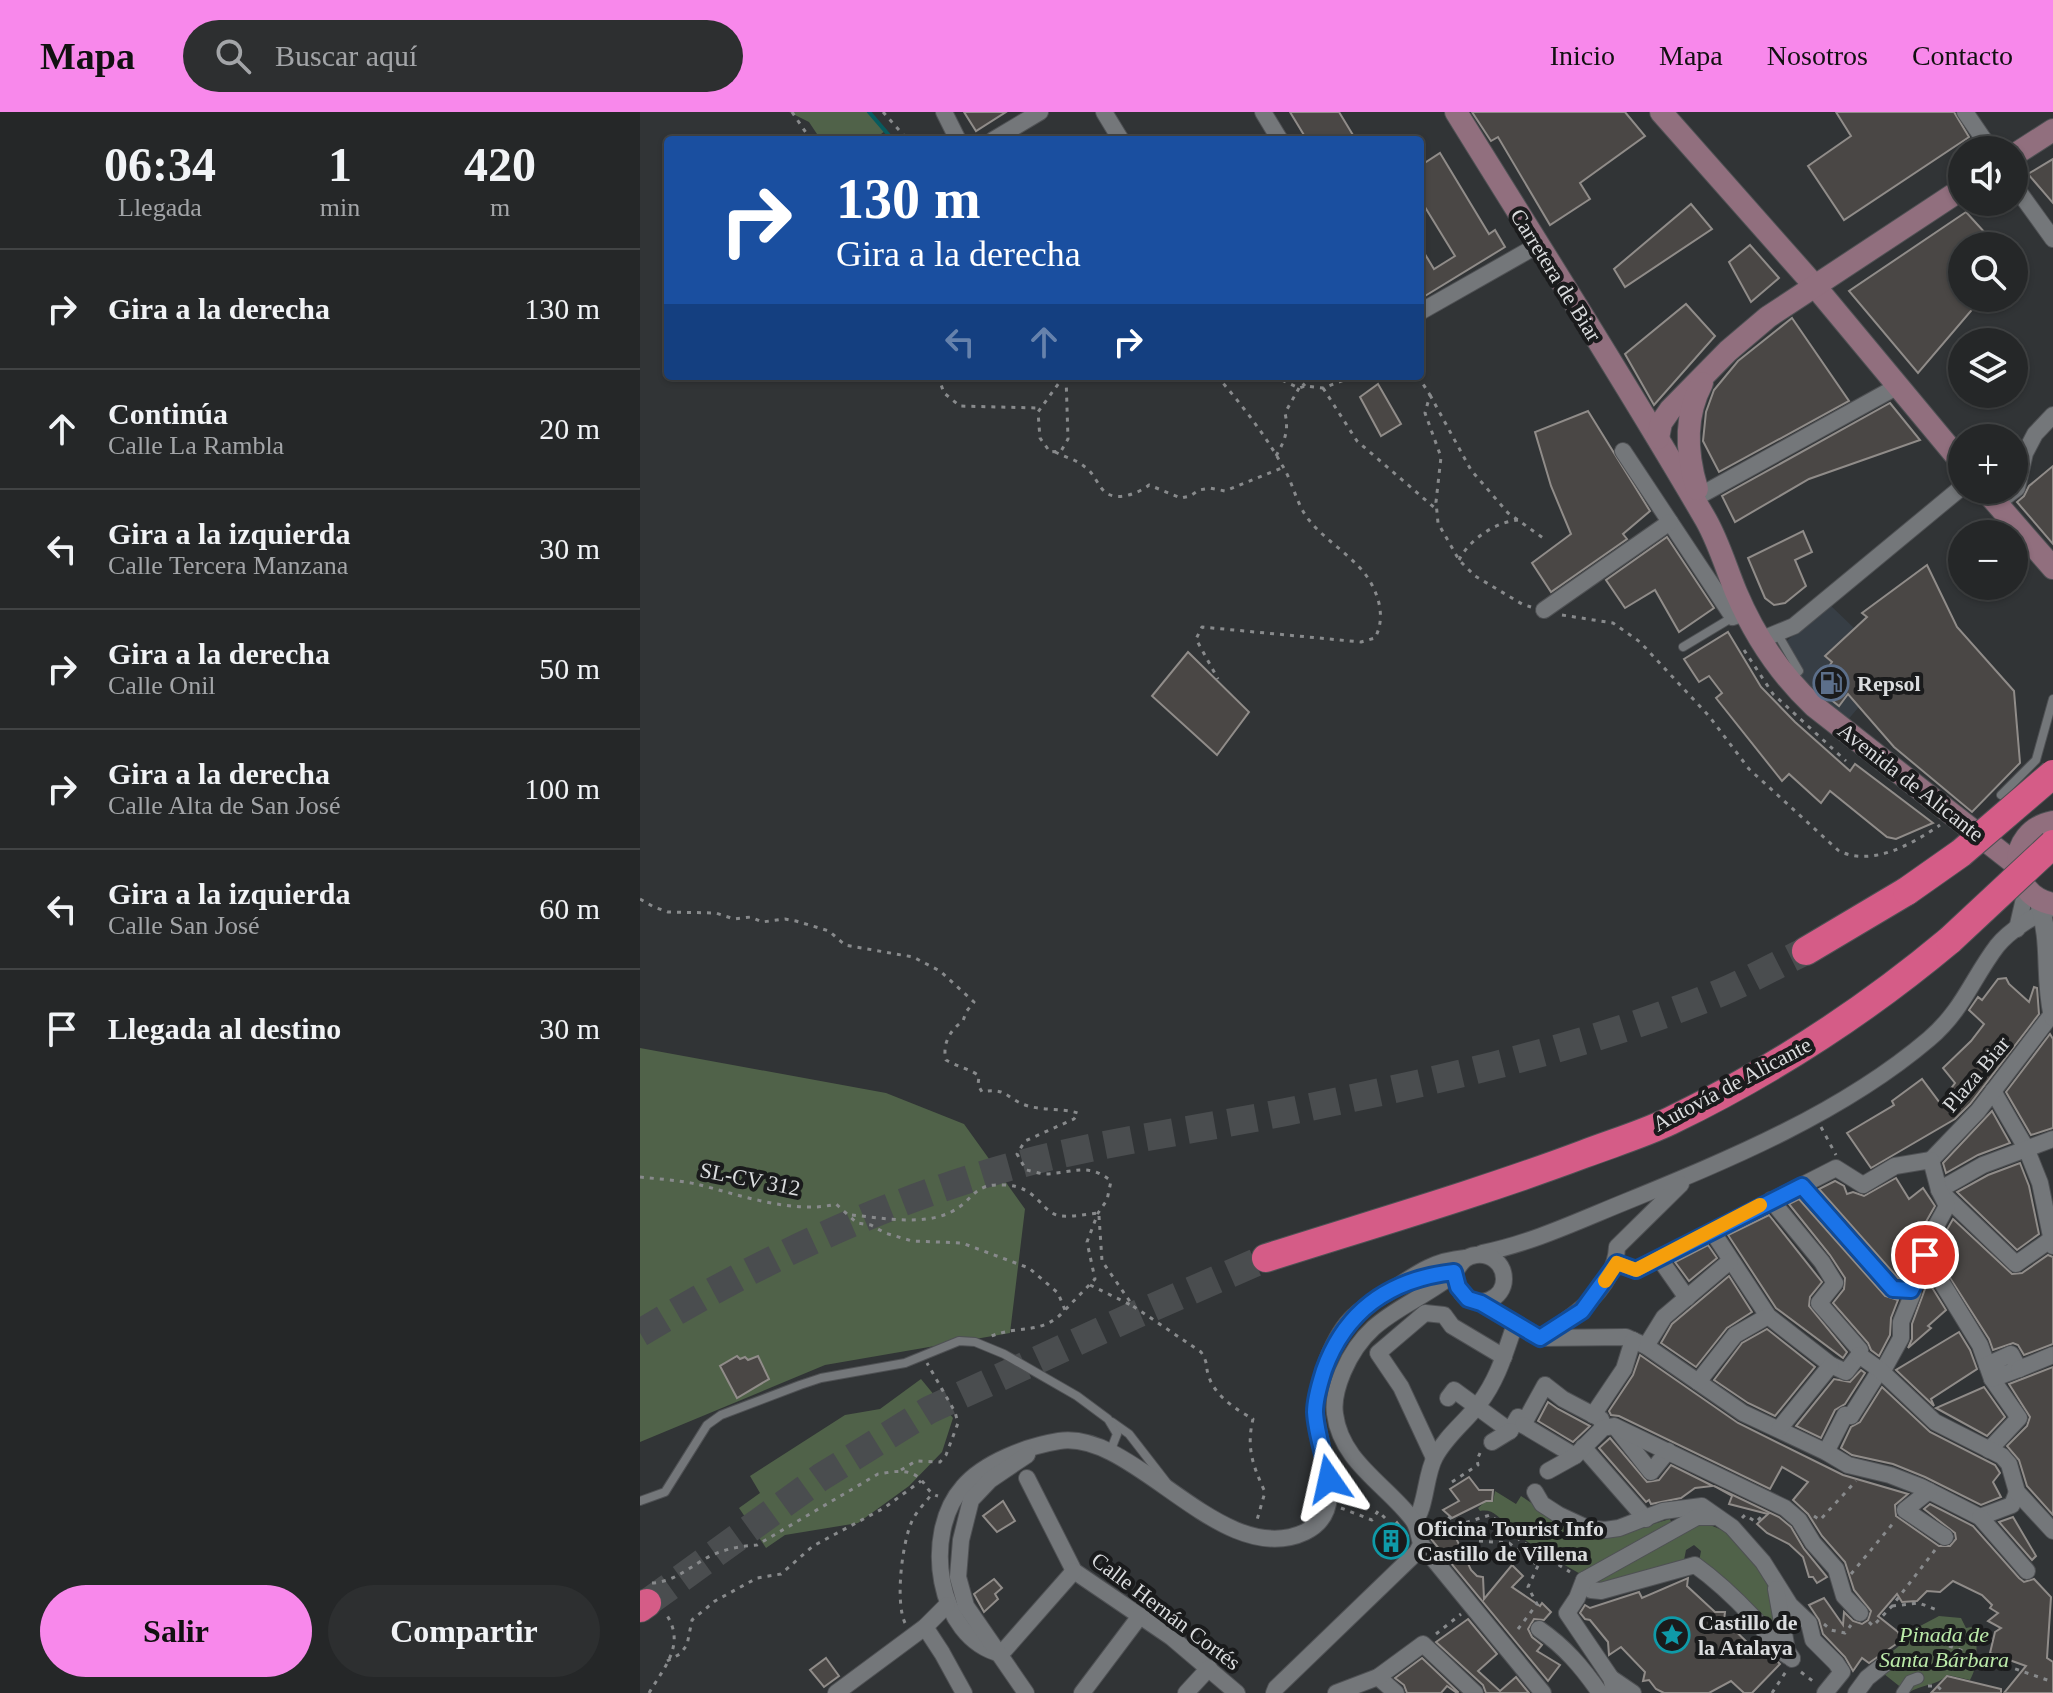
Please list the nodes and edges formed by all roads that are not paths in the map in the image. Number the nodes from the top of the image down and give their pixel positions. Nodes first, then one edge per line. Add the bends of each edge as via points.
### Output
1 (944, 112) edge
2 (1040, 112) edge
3 (1104, 112) edge
4 (1263, 112) edge
5 (1456, 112) edge
6 (1661, 112) edge
7 (1965, 112) edge
8 (2053, 130) edge
9 (956, 136) edge
10 (1000, 136) edge
11 (1119, 136) edge
12 (1278, 136) edge
13 (1981, 136) edge
14 (2028, 146) edge
15 (1948, 198) edge
16 (2028, 204) edge
17 (2053, 239) edge
18 (1538, 245) junction
19 (1814, 285) junction
20 (1424, 310) edge
21 (1896, 384) junction
22 (1639, 410) junction
23 (2053, 415) edge
24 (1680, 416) junction
25 (1658, 438) junction
26 (1948, 446) edge
27 (2028, 447) edge
28 (1623, 451) dead end
29 (1699, 496) junction
30 (1948, 499) edge
31 (1997, 504) edge
32 (1670, 522) junction
33 (1713, 533) junction
34 (2053, 568) edge
35 (1544, 610) road end
36 (1739, 615) junction
37 (1769, 637) junction
38 (1683, 647) dead end
39 (2053, 699) edge
40 (2053, 774) edge
41 (2001, 795) dead end
42 (2053, 822) edge
43 (2053, 844) edge
44 (2017, 865) junction
45 (2043, 903) edge
46 (2017, 929) junction
47 (2052, 942) edge
48 (1806, 951) tunnel mouth
49 (2052, 1016) edge
50 (1993, 1091) junction
51 (2053, 1139) edge
52 (2026, 1148) junction
53 (1931, 1160) junction
54 (1692, 1175) junction
55 (1802, 1186) junction
56 (1939, 1190) junction
57 (1771, 1200) junction
58 (1712, 1231) junction
59 (1541, 1237) junction
60 (2052, 1243) edge
61 (1471, 1256) junction
62 (1266, 1258) tunnel mouth
63 (1659, 1258) junction
64 (1730, 1261) junction
65 (1617, 1263) junction
66 (1925, 1263) junction
67 (1454, 1273) junction
68 (1403, 1283) junction
69 (1502, 1286) junction
70 (1911, 1290) junction
71 (1687, 1298) junction
72 (1415, 1300) junction
73 (1475, 1301) junction
74 (1768, 1316) junction
75 (1515, 1324) junction
76 (1540, 1338) junction
77 (1640, 1343) junction
78 (1859, 1355) junction
79 (2053, 1355) edge
80 (1504, 1357) junction
81 (1831, 1365) junction
82 (1880, 1370) junction
83 (1989, 1372) junction
84 (1698, 1382) junction
85 (1448, 1398) dead end
86 (1477, 1407) junction
87 (1108, 1419) junction
88 (1603, 1423) junction
89 (1516, 1428) junction
90 (1779, 1429) junction
91 (1492, 1442) road end
92 (1042, 1446) junction
93 (1579, 1451) junction
94 (1668, 1451) junction
95 (1110, 1452) junction
96 (1826, 1452) junction
97 (1995, 1453) junction
98 (1434, 1458) junction
99 (1548, 1471) dead end
100 (1027, 1478) dead end
101 (1929, 1491) junction
102 (1535, 1492) dead end
103 (2017, 1492) junction
104 (1178, 1496) junction
105 (640, 1501) edge
106 (1398, 1506) junction
107 (1716, 1517) junction
108 (1980, 1517) junction
109 (1646, 1519) junction
110 (1387, 1520) road end
111 (2053, 1531) edge
112 (1945, 1537) road end
113 (1417, 1538) junction
114 (1074, 1571) junction
115 (2027, 1571) dead end
116 (1773, 1576) junction
117 (1584, 1580) junction
118 (947, 1605) junction
119 (1860, 1613) road end
120 (1140, 1616) junction
121 (1539, 1629) road end
122 (918, 1632) junction
123 (1001, 1654) junction
124 (1887, 1662) dead end
125 (1209, 1668) junction
126 (1378, 1677) junction
127 (1918, 1678) road end
128 (1613, 1686) edge
129 (1826, 1692) edge
130 (836, 1693) edge
131 (964, 1693) edge
132 (1026, 1693) edge
133 (1082, 1693) edge
134 (1186, 1693) edge
135 (1237, 1693) edge
136 (1274, 1693) edge
137 (1336, 1693) edge
138 (1396, 1693) edge
139 (1475, 1693) edge
140 (1543, 1693) edge
141 (1600, 1693) edge
142 (1633, 1693) edge
143 (1856, 1693) edge
144 (1902, 1693) edge

1 - 9 street
2 - 10 street
3 - 11 street
4 - 12 street
5 - 18 main road, Carretera de Biar
6 - 19 main road
7 - 13 street
8 - 14 main road
15 - 19 main road, Avenida de Alicante
16 - 17 street
18 - 20 street
18 - 22 main road, Carretera de Biar
19 - 21 main road
19 - 24 main road, Avenida de Alicante via 1728,351
21 - 26 main road
21 - 29 street
22 - 24 main road
22 - 25 main road, Carretera de Biar
23 - 27 street
24 - 25 main road via 1675,439
24 - 29 main road, Avenida de Alicante
25 - 33 main road, Avenida de Alicante
28 - 32 street
29 - 33 main road, Avenida de Alicante
30 - 37 street via 1794,626
31 - 34 main road
32 - 35 street
32 - 36 street
33 - 36 main road, Avenida de Alicante
36 - 37 main road, Avenida de Alicante
36 - 38 lane
37 - 44 main road, Avenida de Alicante via 1788,682 1814,706
39 - 41 lane via 2036,760
40 - 48 highway, bridge via 1961,853
42 - 44 main road via 2025,838
43 - 62 highway, Autovía de Alicante, bridge via 1908,975 1759,1075 1667,1122 1523,1177
44 - 45 main road via 2019,878
45 - 46 street
45 - 46 street
45 - 47 street
46 - 47 street
46 - 54 street via 1999,943 1959,1008 1930,1038 1864,1086
47 - 49 street
49 - 50 street, Plaza Biar
50 - 52 street
50 - 53 street, Plaza Biar
51 - 52 street
52 - 56 street
52 - 60 street via 2045,1202
53 - 55 street via 1895,1166 1863,1185 1836,1168
53 - 56 street
54 - 59 street
54 - 65 street via 1617,1247
55 - 57 street
55 - 70 street via 1893,1289
56 - 60 street via 2016,1264
56 - 66 street via 1947,1206 1925,1246
57 - 58 street
57 - 78 street via 1835,1283 1819,1303
58 - 63 street
58 - 64 street
59 - 61 street
59 - 69 street via 1515,1259
61 - 67 street
61 - 68 street via 1435,1263
61 - 69 street via 1493,1258 1503,1270
63 - 65 street via 1636,1270
63 - 71 street
64 - 71 street
64 - 74 street
65 - 76 street via 1582,1311
66 - 70 street
66 - 83 street via 1980,1345
67 - 68 street
67 - 72 street
67 - 73 street via 1458,1287
68 - 104 street via 1352,1317 1319,1385 1315,1412 1329,1479 1328,1522 1285,1538 1253,1535
69 - 73 street via 1493,1299
69 - 75 street
70 - 82 street via 1901,1338
71 - 77 street
72 - 73 street via 1440,1296
72 - 106 street via 1374,1324 1352,1351 1338,1384 1335,1412 1343,1443
73 - 75 street
74 - 81 street
74 - 84 street via 1735,1335
75 - 76 street
75 - 80 street
76 - 77 street via 1626,1337
77 - 84 street
77 - 88 street
78 - 81 street via 1846,1372
78 - 82 street
79 - 83 street via 2019,1369
80 - 86 street
80 - 98 street via 1452,1326 1444,1315 1425,1313 1378,1353 1401,1387
81 - 90 street
82 - 96 street via 1851,1416 1845,1415
82 - 97 street via 1935,1422
83 - 97 street via 2019,1418
84 - 90 street via 1743,1413
85 - 86 street via 1454,1390
86 - 89 street
86 - 98 street
87 - 95 lane via 1117,1434
87 - 104 lane via 1129,1434
87 - 105 lane via 1004,1354 959,1341 885,1368 821,1378 721,1415 707,1425 665,1492
88 - 89 street via 1545,1385
88 - 93 street
88 - 94 street
88 - 94 street via 1651,1472
89 - 91 street
89 - 93 street
90 - 96 street
92 - 95 street via 1084,1441
92 - 118 street via 1004,1456 963,1486 947,1513 941,1540 940,1573
92 - 123 street via 990,1480 971,1500 961,1540 958,1577 966,1606
93 - 99 street
93 - 109 street
94 - 119 street via 1785,1508 1836,1569 1844,1596
95 - 104 street
96 - 101 street via 1848,1465
97 - 103 street via 2009,1464
98 - 113 street
100 - 114 street, Calle Hernán Cortés
101 - 108 street
101 - 112 street via 1905,1510
102 - 109 street via 1542,1504 1587,1528 1619,1528
103 - 108 street via 2012,1505
103 - 111 street
106 - 110 street
106 - 113 street
107 - 109 street via 1702,1506
107 - 116 street via 1732,1527
107 - 117 street via 1697,1517
108 - 115 street
113 - 136 street
113 - 140 street
114 - 120 street, Calle Hernán Cortés
114 - 123 street
116 - 117 street via 1791,1661 1756,1620 1695,1565 1601,1591 1591,1590
116 - 129 street via 1790,1605 1809,1623 1813,1640 1842,1672
117 - 128 street via 1567,1613
118 - 122 street
118 - 123 street via 976,1643
120 - 125 street, Calle Hernán Cortés
120 - 133 street
121 - 141 street via 1562,1645
122 - 130 street
122 - 131 street via 942,1653
123 - 132 street
124 - 143 street
125 - 134 street
125 - 135 street, Calle Hernán Cortés
126 - 137 street
126 - 138 street
126 - 139 street via 1423,1644
127 - 144 street
128 - 142 street

